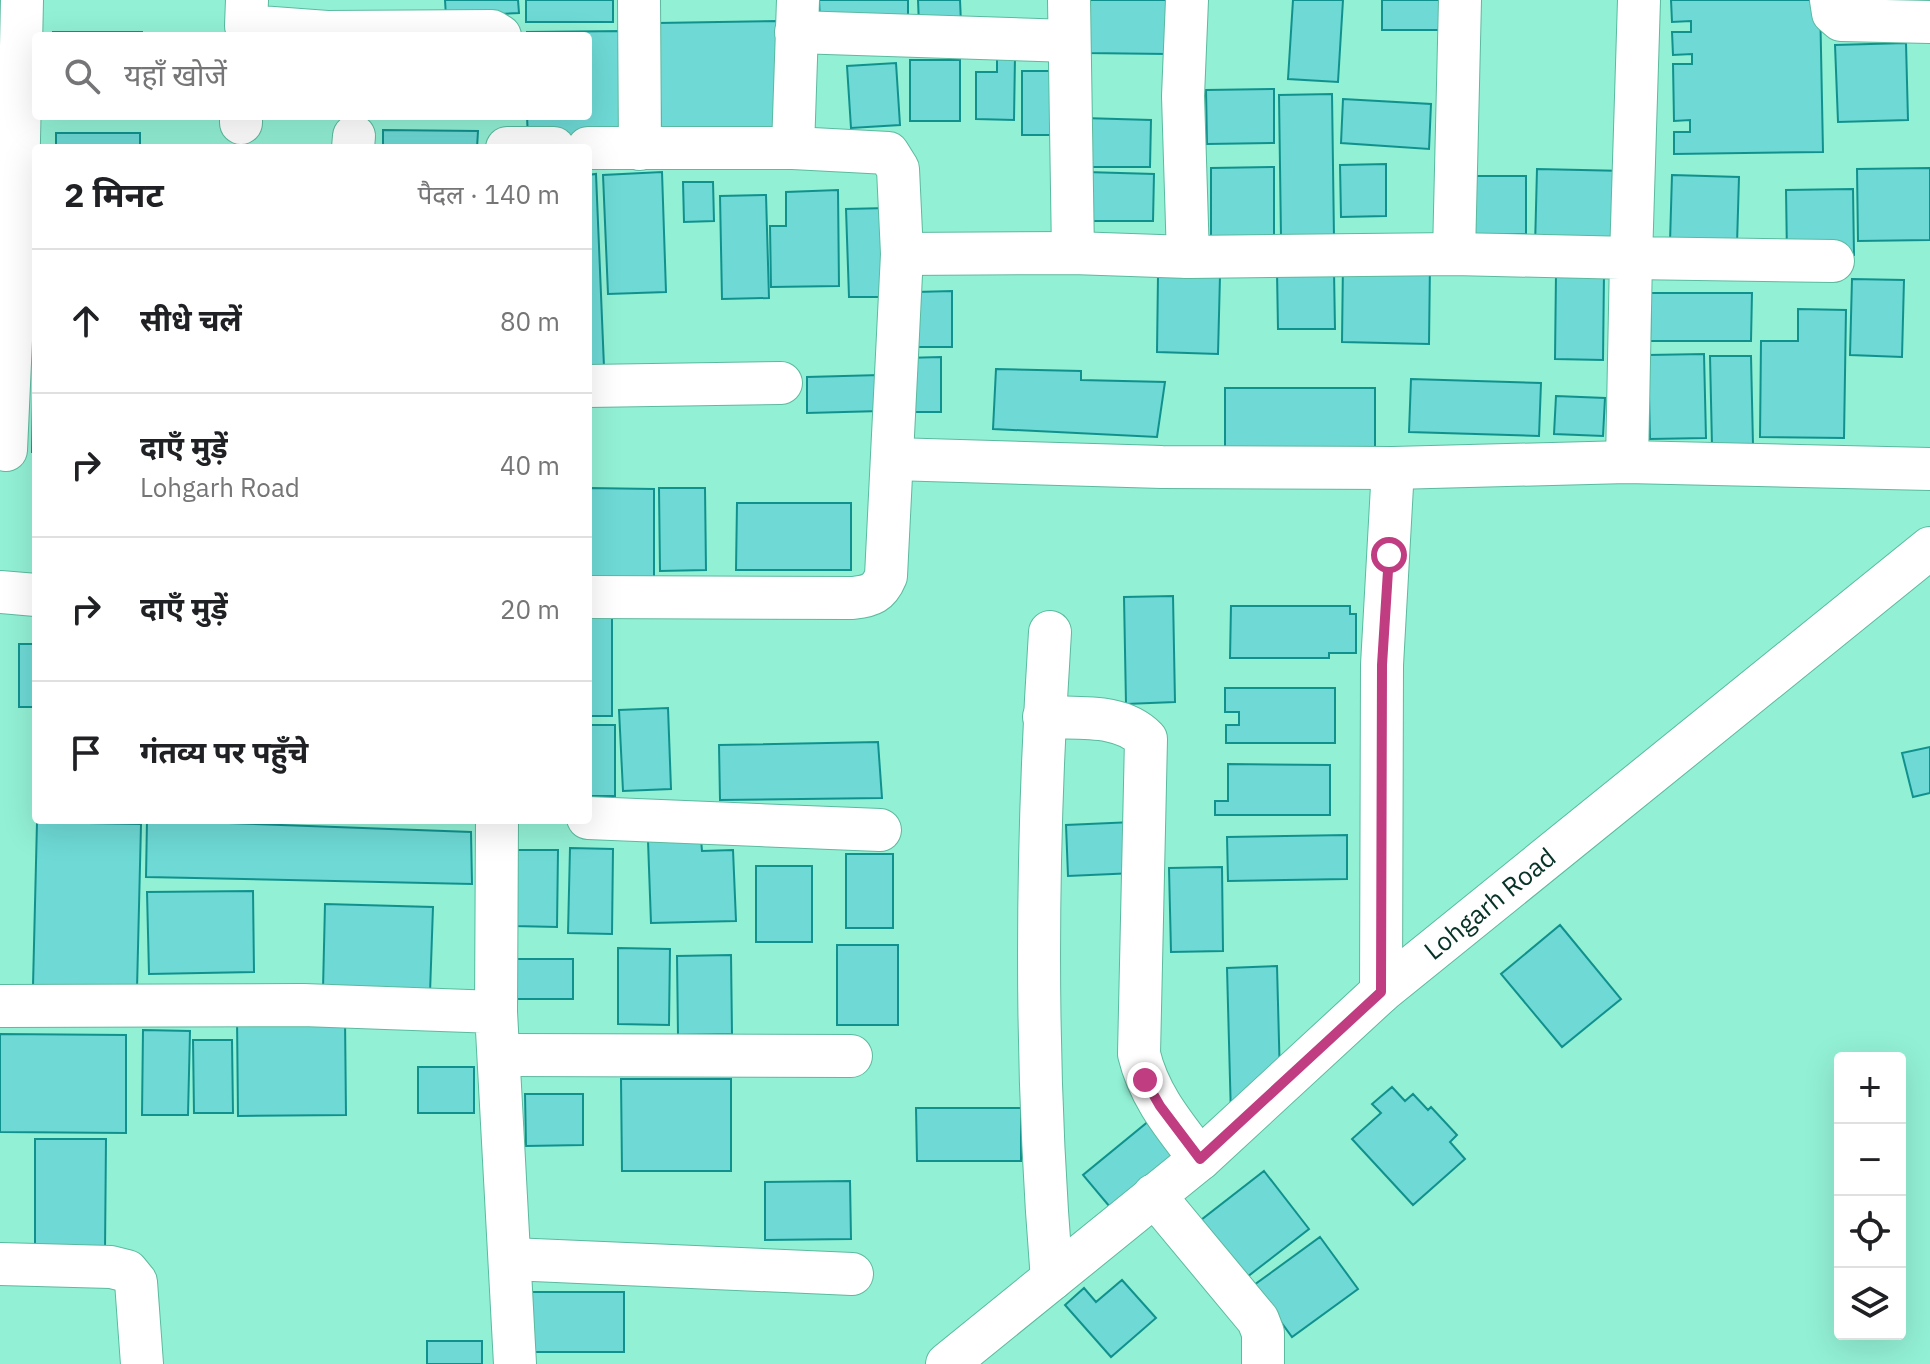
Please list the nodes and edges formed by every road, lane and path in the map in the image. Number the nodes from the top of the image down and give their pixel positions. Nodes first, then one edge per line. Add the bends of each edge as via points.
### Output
1 (22, 0) edge
2 (639, 0) edge
3 (1069, 0) edge
4 (1187, 0) edge
5 (1460, 0) edge
6 (1639, 0) edge
7 (1831, 0) edge
8 (423, 15) edge
9 (797, 16) edge
10 (246, 21) edge
11 (1930, 22) edge
12 (494, 32) edge
13 (1069, 41) junction
14 (508, 120) edge
15 (507, 144) edge
16 (592, 148) edge
17 (793, 148) junction
18 (640, 149) junction
19 (1073, 253) junction
20 (902, 254) junction
21 (1454, 254) junction
22 (1188, 257) junction
23 (1631, 258) junction
24 (1833, 261) dead end
25 (781, 383) dead end
26 (592, 386) edge
27 (6, 450) dead end
28 (893, 459) junction
29 (1627, 462) junction
30 (1393, 468) junction
31 (1930, 469) edge
32 (1930, 548) edge
33 (0, 592) edge
34 (32, 595) edge
35 (592, 597) edge
36 (1050, 632) dead end
37 (1044, 717) junction
38 (592, 818) edge
39 (497, 824) edge
40 (880, 830) dead end
41 (1381, 992) junction
42 (0, 1006) edge
43 (496, 1012) junction
44 (500, 1055) junction
45 (851, 1056) dead end
46 (1200, 1159) junction
47 (1154, 1195) junction
48 (511, 1259) junction
49 (0, 1264) edge
50 (852, 1274) dead end
51 (1052, 1279) junction
52 (142, 1364) edge
53 (515, 1364) edge
54 (947, 1364) edge
55 (1263, 1364) edge

1 - 27 street
2 - 18 street
3 - 13 street
4 - 22 street via 1183,96
5 - 21 street
6 - 23 street
7 - 11 street via 1833,13 1841,20
8 - 10 street via 327,32
8 - 12 street
9 - 13 street
9 - 17 street
13 - 19 street
14 - 15 street
16 - 18 street
17 - 18 street
17 - 20 street via 888,153 898,169
19 - 20 street
19 - 22 street
20 - 28 street
21 - 22 street
21 - 23 street
23 - 24 street
23 - 29 street
25 - 26 street
28 - 30 street
28 - 35 street via 886,576 871,596
29 - 30 street
29 - 31 street
30 - 41 street via 1382,665
32 - 41 street, Lohgarh Road
33 - 34 street
36 - 37 street
37 - 46 street via 1115,721 1134,726 1146,739 1139,1054 1145,1080 1160,1106
37 - 51 street via 1040,1038
38 - 40 street
39 - 43 street
41 - 46 street, Lohgarh Road
42 - 43 street via 303,1005
43 - 44 street
44 - 45 street
44 - 48 street
46 - 47 street, Lohgarh Road
47 - 51 street, Lohgarh Road
47 - 55 street via 1253,1313 1263,1333
48 - 50 street
48 - 53 street
49 - 52 street via 127,1271 136,1282
51 - 54 street, Lohgarh Road

